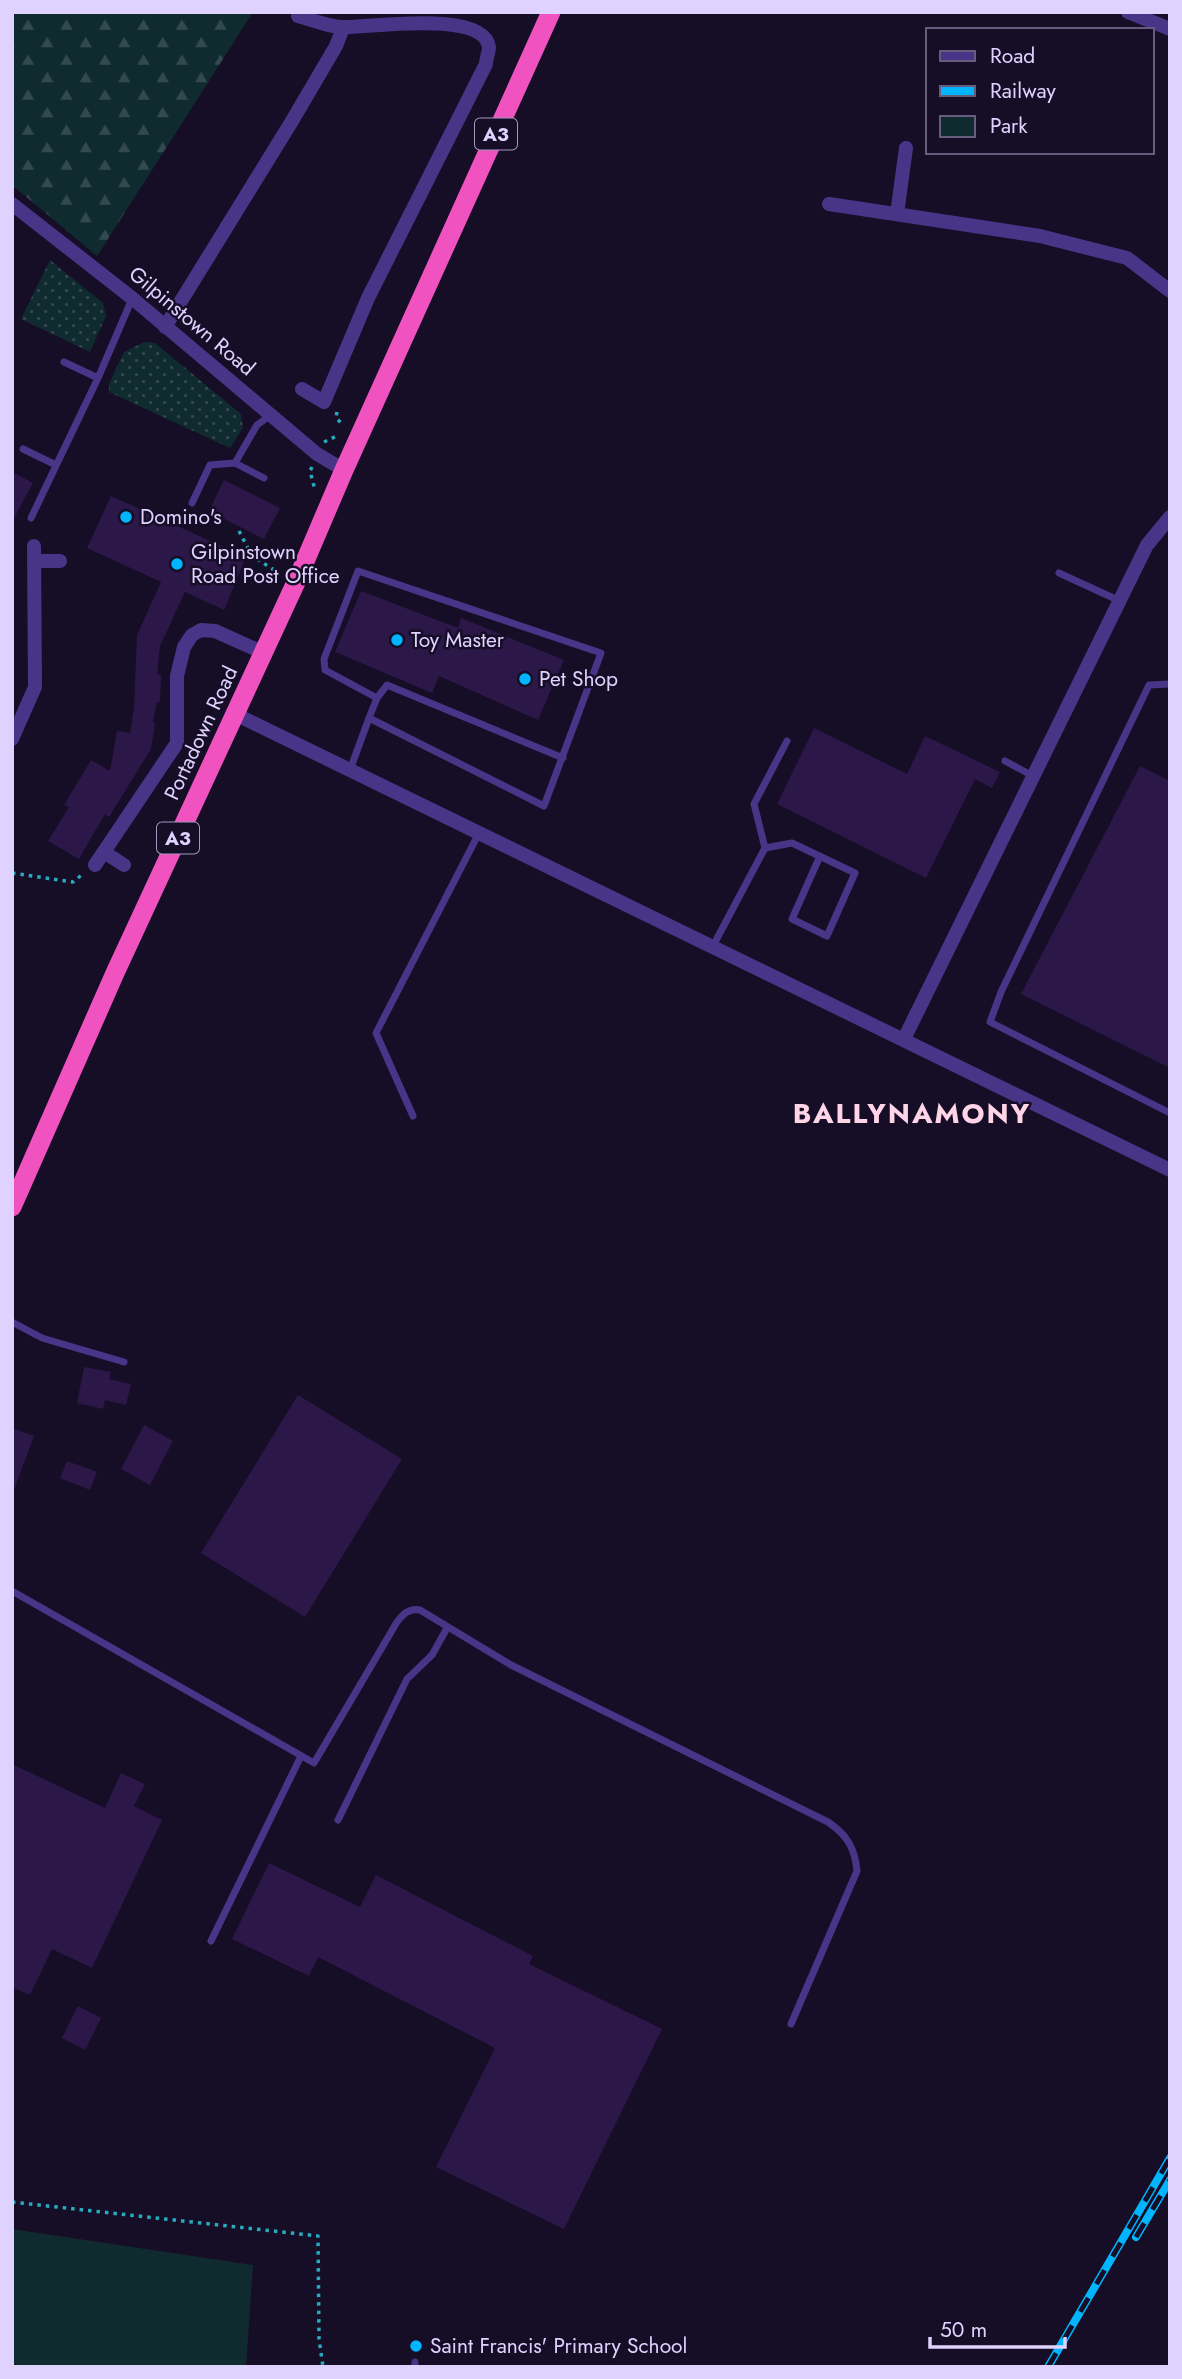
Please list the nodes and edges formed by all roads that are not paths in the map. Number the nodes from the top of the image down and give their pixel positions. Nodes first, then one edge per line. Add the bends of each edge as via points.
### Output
1 (551, 12) edge
2 (1128, 12) edge
3 (298, 16) dead end
4 (343, 28) junction
5 (1170, 29) edge
6 (906, 148) dead end
7 (12, 204) edge
8 (828, 204) dead end
9 (897, 214) junction
10 (1170, 291) edge
11 (132, 298) junction
12 (165, 327) junction
13 (64, 362) dead end
14 (98, 378) junction
15 (302, 389) dead end
16 (271, 415) junction
17 (23, 449) dead end
18 (236, 463) junction
19 (57, 465) junction
20 (344, 470) junction
21 (264, 478) dead end
22 (192, 503) dead end
23 (1170, 517) edge
24 (31, 518) dead end
25 (60, 561) dead end
26 (1059, 573) dead end
27 (1120, 601) junction
28 (264, 653) junction
29 (1170, 684) edge
30 (377, 698) junction
31 (235, 714) junction
32 (369, 718) junction
33 (12, 739) edge
34 (787, 741) dead end
35 (563, 758) junction
36 (1005, 761) dead end
37 (350, 770) junction
38 (1034, 776) junction
39 (480, 833) junction
40 (765, 848) junction
41 (104, 852) junction
42 (820, 856) junction
43 (95, 865) road end
44 (124, 865) dead end
45 (713, 946) junction
46 (904, 1039) junction
47 (1170, 1113) edge
48 (413, 1116) dead end
49 (1170, 1170) edge
50 (12, 1207) edge
51 (12, 1322) edge
52 (124, 1362) dead end
53 (12, 1591) edge
54 (447, 1628) junction
55 (301, 1756) junction
56 (338, 1820) dead end
57 (211, 1941) dead end
58 (790, 2024) dead end

1 - 20 highway, A3
2 - 5 street
3 - 4 street
4 - 12 street via 292,121
4 - 15 street via 447,24 483,36 489,47 482,71 368,298 324,402
6 - 9 street
7 - 11 street, Gilpinstown Road
8 - 9 street
9 - 10 street via 1040,236 1127,258
11 - 12 street, Gilpinstown Road
11 - 14 lane
12 - 16 street, Gilpinstown Road
13 - 14 lane
14 - 19 lane
16 - 18 lane via 257,425
16 - 20 street, Gilpinstown Road
17 - 19 lane
18 - 21 lane
18 - 22 lane via 210,465
19 - 24 lane
20 - 28 highway, Portadown Road / A3
23 - 27 street via 1147,545
25 - 33 street via 34,554 35,687
26 - 27 lane
27 - 38 street
28 - 31 highway, Portadown Road / A3
28 - 41 street via 215,631 201,629 192,635 177,676 177,743
29 - 47 lane via 1149,685 990,1022
30 - 32 lane
30 - 35 lane via 387,685
30 - 35 lane via 325,670 324,659 358,571 601,653
31 - 37 street
31 - 50 highway, Portadown Road / A3
32 - 35 lane via 544,806
32 - 37 lane
34 - 40 lane via 754,804
36 - 38 lane
37 - 39 street
38 - 46 street
39 - 45 street
39 - 48 lane via 376,1033
40 - 42 lane via 792,844
40 - 45 lane
41 - 43 street
41 - 44 street
42 - 42 lane via 792,919 827,936 855,873
45 - 46 street
46 - 49 street
51 - 52 lane via 42,1338
53 - 55 lane
54 - 55 lane via 420,1610 403,1614 314,1763
54 - 56 lane via 432,1656 407,1679
54 - 58 lane via 522,1671 828,1822 850,1841 857,1871
55 - 57 lane

